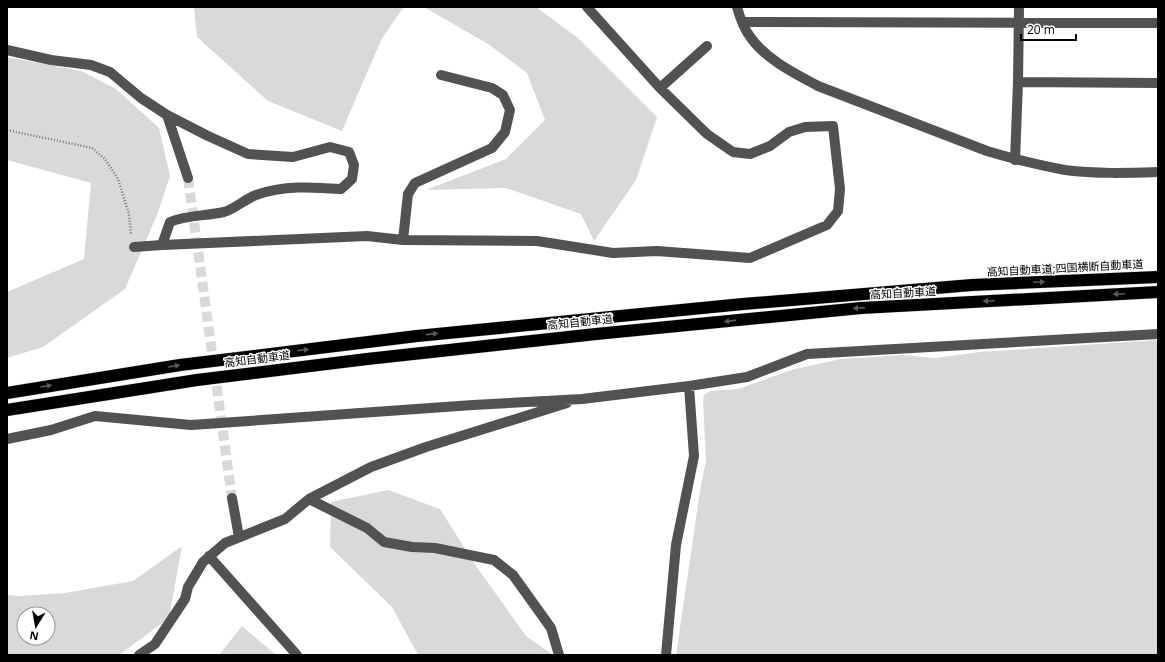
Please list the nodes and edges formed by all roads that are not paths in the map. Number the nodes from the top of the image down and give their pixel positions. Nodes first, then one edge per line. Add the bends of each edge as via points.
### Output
1 (737, 7) edge
2 (1019, 7) edge
3 (592, 9) edge
4 (742, 22) junction
5 (1019, 23) junction
6 (1158, 23) edge
7 (707, 46) dead end
8 (7, 50) edge
9 (441, 75) dead end
10 (1018, 82) junction
11 (1158, 83) edge
12 (660, 88) junction
13 (167, 115) junction
14 (1016, 160) junction
15 (1158, 172) edge
16 (188, 178) tunnel mouth
17 (403, 240) junction
18 (162, 245) junction
19 (134, 247) road end
20 (1158, 277) edge
21 (972, 285) joint
22 (1158, 292) edge
23 (1158, 334) edge
24 (689, 386) junction
25 (7, 393) edge
26 (582, 399) junction
27 (7, 410) edge
28 (7, 439) edge
29 (232, 498) tunnel mouth
30 (309, 499) junction
31 (239, 537) junction
32 (209, 556) junction
33 (139, 655) edge
34 (297, 655) edge
35 (559, 655) edge
36 (666, 655) edge

1 - 4 street
2 - 5 street
3 - 12 street
4 - 5 street
4 - 14 street via 751,39 767,55 818,86
5 - 6 street
5 - 10 street
7 - 12 street
8 - 13 street via 110,72 141,98
9 - 17 street via 492,88 503,95 510,110 505,132 492,148 415,183 408,194
10 - 11 street
10 - 14 street
12 - 17 street via 707,134 732,152 750,154 770,146 789,132 805,127 834,126 840,189 838,211 827,224 750,258 657,251 613,253 537,241
13 - 16 street
13 - 18 street via 248,154 293,157 330,147 350,152 354,165 352,180 341,189 278,189 256,195 226,212 174,220 170,222
14 - 15 street via 1067,170
17 - 18 street via 367,236
18 - 19 street
21 -> 20 highway, 高知自動車道;四国横断自動車道
25 -> 21 highway, 高知自動車道 via 180,365 417,336 743,304
22 -> 27 highway, 高知自動車道 via 861,308 596,334 196,380
23 - 24 street via 807,354 747,377
24 - 26 street
24 - 36 street via 694,456 676,545
26 - 28 street via 191,425 95,416 51,430
26 - 30 street via 419,449 371,467
29 - 31 street
30 - 31 street via 285,519
30 - 35 street via 367,528 384,542 412,548 435,548 494,560 513,575 551,628
31 - 32 street via 225,543
32 - 33 street via 202,562 188,587 185,599 155,644
32 - 34 street

